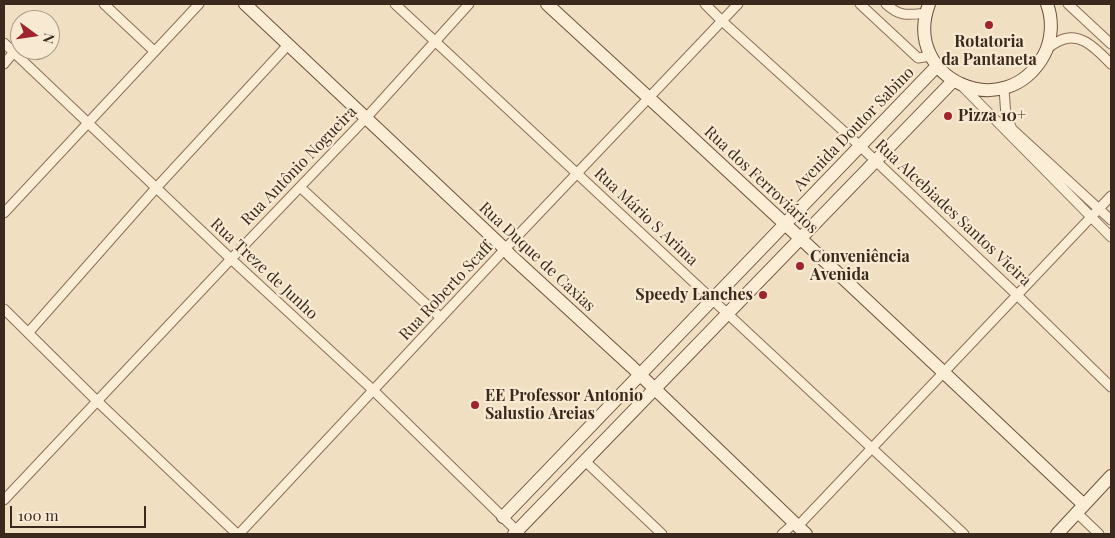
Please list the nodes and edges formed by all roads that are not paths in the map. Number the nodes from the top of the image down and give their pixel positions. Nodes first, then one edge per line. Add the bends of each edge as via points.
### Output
1 (104, 4) edge
2 (199, 4) edge
3 (245, 4) edge
4 (396, 4) edge
5 (469, 4) edge
6 (547, 4) edge
7 (705, 4) edge
8 (738, 4) edge
9 (860, 4) edge
10 (886, 4) edge
11 (1047, 4) edge
12 (1068, 4) edge
13 (927, 8) edge
14 (722, 21) junction
15 (435, 41) junction
16 (1111, 44) edge
17 (288, 45) junction
18 (1048, 48) junction
19 (154, 52) junction
20 (21, 60) edge
21 (934, 61) junction
22 (1111, 64) edge
23 (957, 83) junction
24 (1004, 89) junction
25 (649, 97) junction
26 (366, 118) junction
27 (88, 123) junction
28 (860, 146) junction
29 (875, 162) junction
30 (577, 173) junction
31 (300, 187) junction
32 (156, 188) junction
33 (1111, 196) edge
34 (1099, 209) junction
35 (4, 213) edge
36 (1091, 218) junction
37 (1111, 220) edge
38 (785, 224) junction
39 (1111, 237) edge
40 (800, 239) junction
41 (505, 249) junction
42 (231, 259) junction
43 (1017, 295) junction
44 (712, 300) junction
45 (4, 309) edge
46 (728, 314) junction
47 (441, 318) junction
48 (28, 333) junction
49 (944, 372) junction
50 (640, 375) junction
51 (1111, 387) edge
52 (654, 389) junction
53 (374, 390) junction
54 (97, 401) junction
55 (872, 448) junction
56 (585, 461) junction
57 (1111, 476) edge
58 (4, 500) edge
59 (1080, 509) junction
60 (503, 517) junction
61 (798, 529) edge
62 (517, 533) edge
63 (238, 534) edge
64 (662, 534) edge
65 (782, 534) edge
66 (964, 534) edge
67 (1057, 534) edge
68 (1099, 534) edge

1 - 19 street
2 - 19 street
3 - 17 main road, Rua Duque de Caxias
4 - 15 street, Rua Mário S Arima
5 - 15 street, Rua Antônio Nogueira
6 - 25 main road, Rua dos Ferroviários
7 - 14 street, Rua Alcebiades Santos Vieira
8 - 14 street, Rua Roberto Scaff
9 - 21 street via 918,58
10 - 13 street via 894,12 907,15
11 - 18 main road via 1052,27
12 - 16 street
13 - 21 main road via 924,28
14 - 25 street, Rua Roberto Scaff
14 - 28 street, Rua Alcebiades Santos Vieira
15 - 26 street, Rua Antônio Nogueira
15 - 30 street, Rua Mário S Arima
17 - 26 main road, Rua Duque de Caxias
17 - 32 street
18 - 22 street via 1060,40 1080,38
18 - 24 main road via 1033,71
19 - 27 street
20 - 27 street, Rua Treze de Junho
21 - 23 main road
21 - 28 main road, Avenida Doutor Sabino
23 - 24 main road via 978,90
23 - 29 main road
23 - 36 street
24 - 34 street via 1006,116 1012,129
25 - 30 street, Rua Roberto Scaff
25 - 38 main road, Rua dos Ferroviários
26 - 31 street, Rua Antônio Nogueira
26 - 41 main road, Rua Duque de Caxias
27 - 32 street, Rua Treze de Junho
27 - 35 street
28 - 29 street, Rua Alcebiades Santos Vieira
28 - 38 main road, Avenida Doutor Sabino
29 - 40 main road
29 - 43 street, Rua Alcebiades Santos Vieira
30 - 41 street, Rua Roberto Scaff
30 - 44 street, Rua Mário S Arima
31 - 42 street, Rua Antônio Nogueira
31 - 47 street
32 - 42 street, Rua Treze de Junho
32 - 48 street
33 - 34 street
34 - 36 street
34 - 37 street
36 - 39 street
36 - 43 street
38 - 40 main road, Rua dos Ferroviários
38 - 44 main road, Avenida Doutor Sabino
40 - 46 main road
40 - 49 main road, Rua dos Ferroviários
41 - 47 street, Rua Roberto Scaff
41 - 50 main road, Rua Duque de Caxias
42 - 53 street, Rua Treze de Junho
42 - 54 street, Rua Antônio Nogueira
43 - 49 street
43 - 51 street, Rua Alcebiades Santos Vieira
44 - 46 street, Rua Mário S Arima
44 - 50 main road, Avenida Doutor Sabino
45 - 48 street
46 - 52 main road
46 - 55 street, Rua Mário S Arima
47 - 53 street, Rua Roberto Scaff
48 - 54 street
49 - 55 street
49 - 59 main road, Rua dos Ferroviários
50 - 52 main road, Rua Duque de Caxias
50 - 60 main road, Avenida Doutor Sabino
52 - 56 main road
52 - 61 main road, Rua Duque de Caxias
53 - 60 street, Rua Treze de Junho
53 - 63 street, Rua Roberto Scaff
54 - 58 street, Rua Antônio Nogueira
54 - 63 street
55 - 61 street
55 - 66 street, Rua Mário S Arima
56 - 62 main road
56 - 64 street
57 - 59 main road
59 - 67 main road
59 - 68 street, Rua dos Ferroviários
60 - 62 street, Rua Treze de Junho
61 - 65 street

